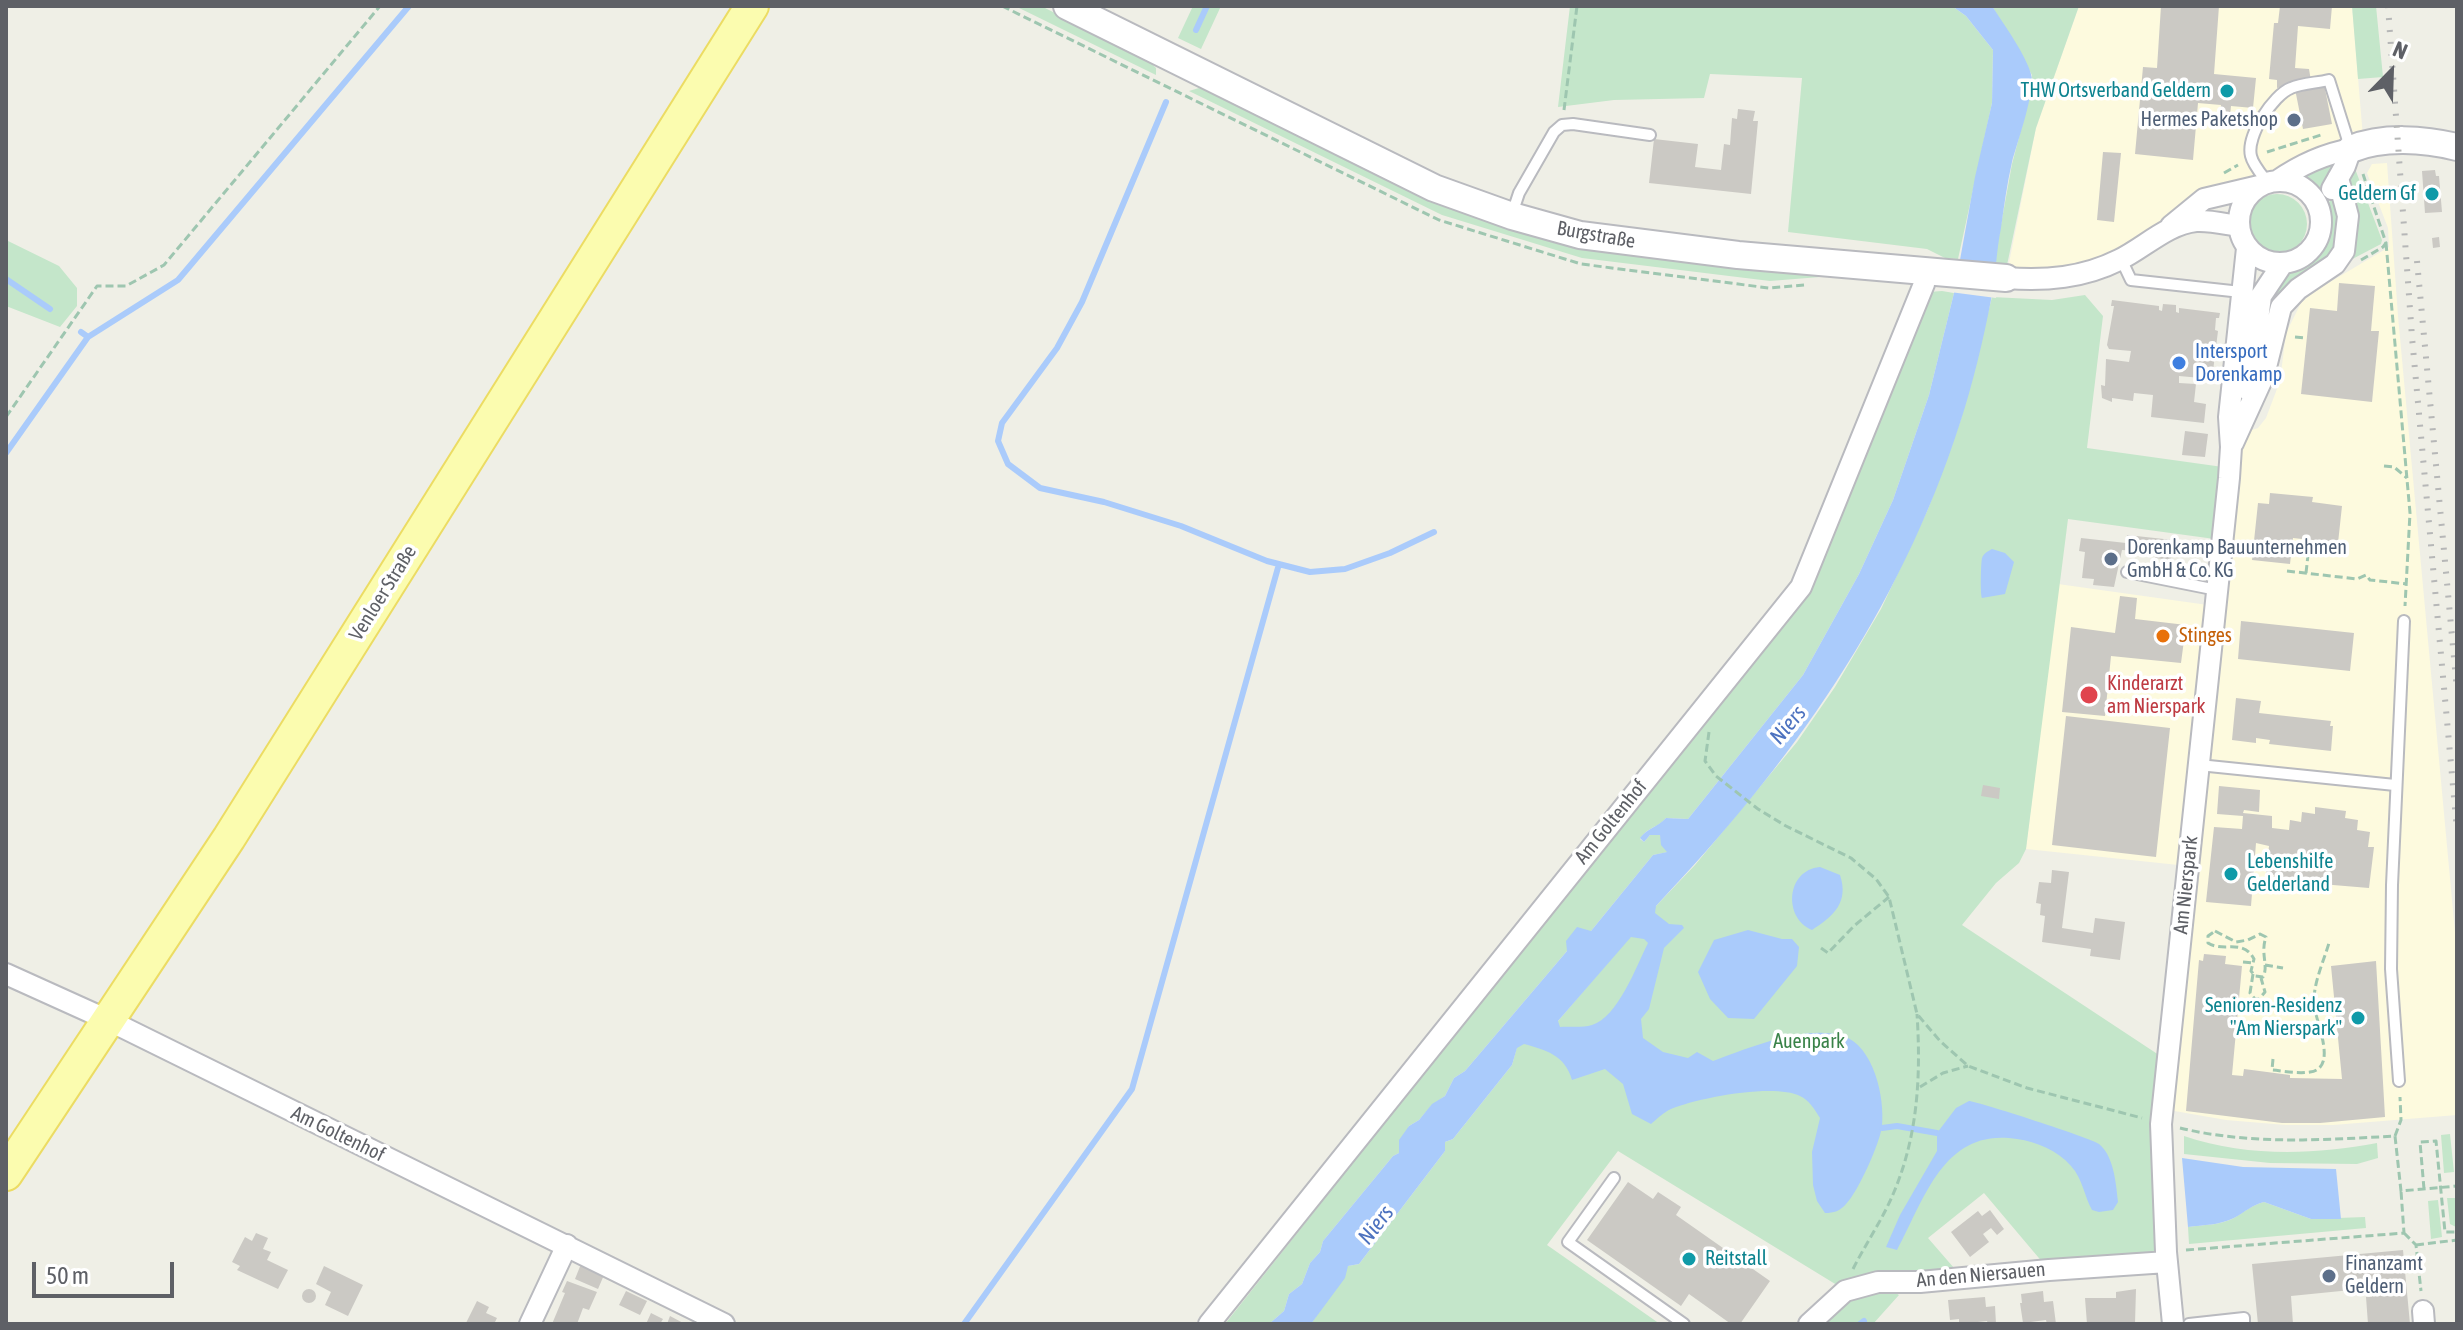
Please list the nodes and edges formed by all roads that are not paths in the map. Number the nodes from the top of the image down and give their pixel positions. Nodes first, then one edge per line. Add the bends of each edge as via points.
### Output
1 (752, 6) edge
2 (1067, 6) edge
3 (1650, 135) dead end
4 (2348, 140) junction
5 (2457, 147) edge
6 (2338, 178) junction
7 (2268, 183) junction
8 (2319, 209) junction
9 (1512, 216) junction
10 (2238, 226) junction
11 (2162, 234) junction
12 (2247, 248) junction
13 (2121, 259) junction
14 (2283, 263) junction
15 (1935, 270) junction
16 (2006, 278) joint
17 (2241, 292) junction
18 (2246, 415) junction
19 (2231, 447) junction
20 (2127, 572) dead end
21 (2217, 590) junction
22 (2404, 621) road end
23 (2199, 765) junction
24 (2395, 785) junction
25 (6, 974) edge
26 (110, 1021) junction
27 (2399, 1081) road end
28 (6, 1174) edge
29 (1614, 1178) dead end
30 (567, 1245) junction
31 (2166, 1257) junction
32 (530, 1324) edge
33 (724, 1324) edge
34 (1209, 1324) edge
35 (1684, 1324) edge
36 (1809, 1324) edge
37 (2173, 1324) edge
38 (2189, 1324) edge
39 (2244, 1324) edge

1 - 26 main road, Venloer Straße
2 - 9 street, Burgstraße via 1434,188
3 - 9 lane via 1562,125 1519,193
4 - 5 street, Burgstraße via 2432,141
4 - 6 street
4 - 7 street, Burgstraße
4 - 7 lane via 2329,80 2291,88 2263,115 2253,138 2251,157
6 - 8 street
6 - 18 street, Am Nierspark via 2348,216 2344,251 2281,307 2264,375
7 - 8 street via 2290,182 2303,188
7 - 10 street, Burgstraße via 2243,203
7 - 11 street, Burgstraße via 2204,199
8 - 14 street via 2314,245 2306,255
9 - 15 street, Burgstraße via 1580,235 1738,255
10 - 11 street, Burgstraße via 2198,221
10 - 12 street
11 - 13 street, Burgstraße
12 - 14 street via 2257,257
12 - 17 street, Am Nierspark
13 - 16 street, Burgstraße via 2062,278
13 - 17 lane via 2131,280
14 - 18 street, Am Nierspark via 2261,296
15 - 16 street, Burgstraße
15 - 34 street, Am Goltenhof via 1924,284 1801,587
17 - 19 street, Am Nierspark
18 - 19 street, Am Nierspark
19 - 21 street, Am Nierspark
20 - 21 lane
21 - 23 street, Am Nierspark
22 - 24 lane
23 - 24 lane
23 - 31 street, Am Nierspark via 2161,1124
24 - 27 lane via 2391,969
25 - 26 street, Am Goltenhof
26 - 28 main road, Venloer Straße
26 - 30 street, Am Goltenhof
29 - 35 lane via 1568,1242
30 - 32 street
30 - 33 street, Am Goltenhof
31 - 36 street, An den Niersauen via 1878,1282 1845,1291
31 - 37 street, Am Nierspark
38 - 39 lane via 2244,1318

